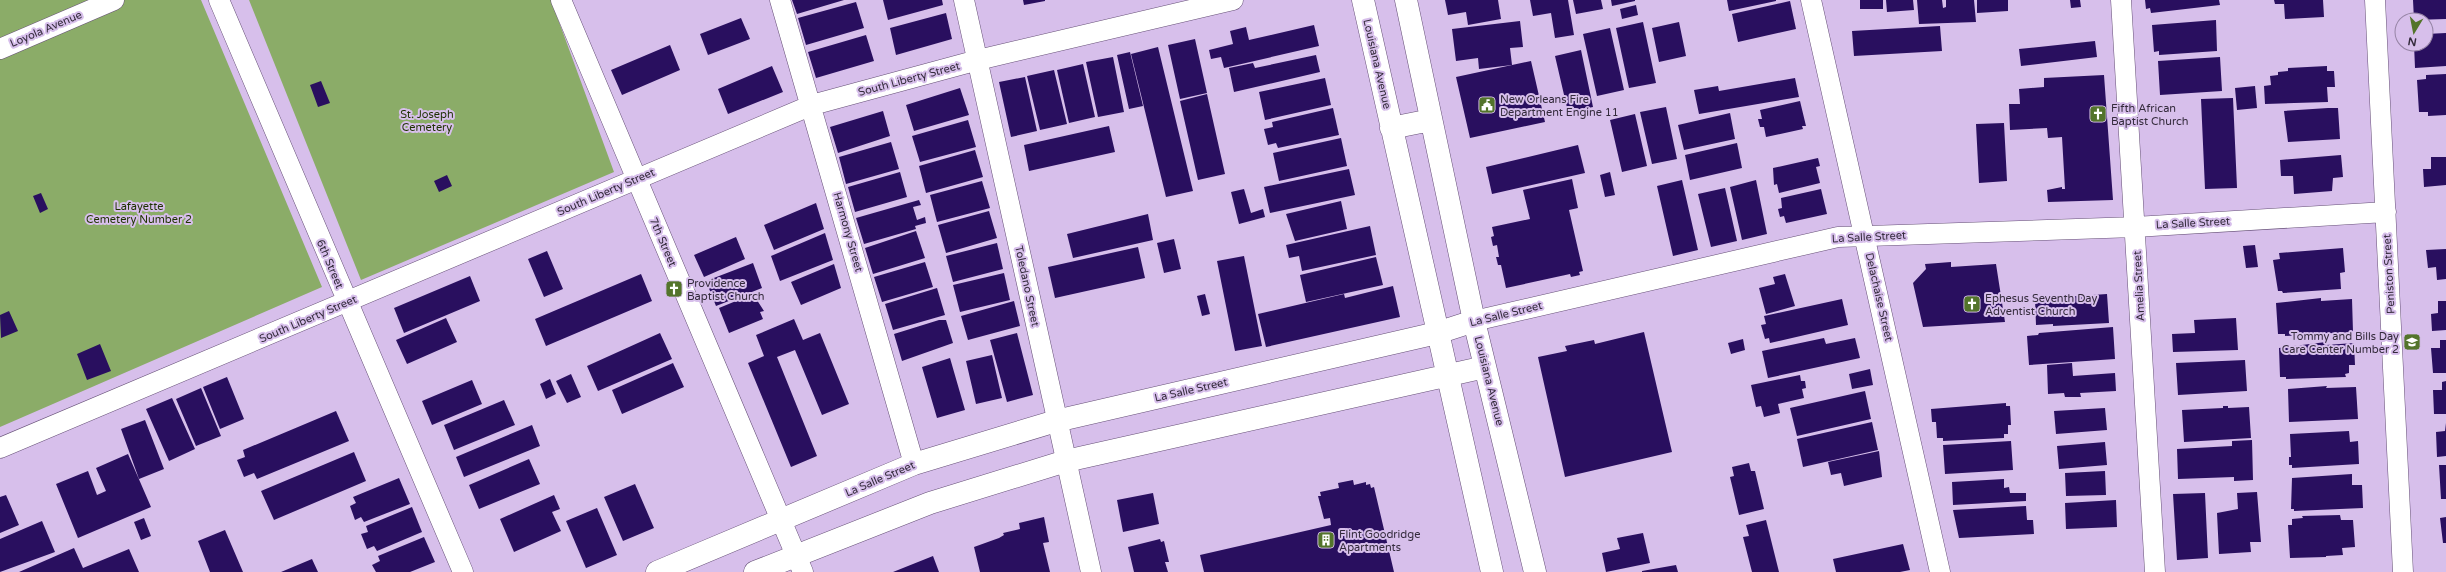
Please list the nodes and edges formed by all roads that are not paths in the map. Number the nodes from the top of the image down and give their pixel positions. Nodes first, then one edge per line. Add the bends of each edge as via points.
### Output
1 (114, 0) edge
2 (219, 0) edge
3 (561, 0) edge
4 (780, 0) edge
5 (964, 0) edge
6 (1233, 0) edge
7 (1363, 0) edge
8 (1406, 0) edge
9 (1811, 0) edge
10 (2121, 0) edge
11 (2375, 0) edge
12 (0, 49) edge
13 (978, 60) junction
14 (812, 105) junction
15 (1431, 120) junction
16 (1391, 128) junction
17 (636, 179) junction
18 (2386, 212) junction
19 (2135, 227) junction
20 (1865, 236) junction
21 (347, 303) junction
22 (1474, 321) junction
23 (1437, 333) junction
24 (1485, 367) junction
25 (1447, 376) junction
26 (1056, 421) junction
27 (0, 448) edge
28 (1066, 461) junction
29 (914, 464) junction
30 (781, 520) junction
31 (799, 564) edge
32 (462, 572) edge
33 (657, 572) edge
34 (756, 572) edge
35 (1091, 572) edge
36 (1492, 572) edge
37 (1535, 572) edge
38 (1940, 572) edge
39 (2155, 572) edge
40 (2403, 572) edge

1 - 12 street, Loyola Avenue
2 - 21 street, 6th Street
3 - 17 street, 7th Street
4 - 14 street, Harmony Street
5 - 13 street, Toledano Street
6 - 13 street, South Liberty Street
7 - 16 street, Louisiana Avenue
8 - 15 street, Louisiana Avenue
9 - 20 street, Delachaise Street
10 - 19 street, Amelia Street
11 - 18 street, Peniston Street
13 - 14 street, South Liberty Street
13 - 26 street, Toledano Street
14 - 17 street, South Liberty Street
14 - 29 street, Harmony Street
15 - 16 street
15 - 22 street, Louisiana Avenue
16 - 23 street, Louisiana Avenue
17 - 21 street, South Liberty Street
17 - 30 street, 7th Street
18 - 19 street, La Salle Street
18 - 40 street, Peniston Street
19 - 20 street, La Salle Street
19 - 39 street, Amelia Street
20 - 22 street, La Salle Street via 1838,237
20 - 38 street, Delachaise Street
21 - 27 street, South Liberty Street
21 - 32 street, 6th Street
22 - 23 street, La Salle Street
22 - 24 street, Louisiana Avenue
23 - 25 street, Louisiana Avenue
23 - 26 street, La Salle Street
24 - 25 street
24 - 37 street, Louisiana Avenue
25 - 28 street
25 - 36 street, Louisiana Avenue
26 - 28 street, Toledano Street
26 - 29 street, La Salle Street
28 - 31 street via 930,503
28 - 35 street, Toledano Street
29 - 30 street, La Salle Street
30 - 31 street, 7th Street
30 - 33 street, La Salle Street
31 - 34 street

